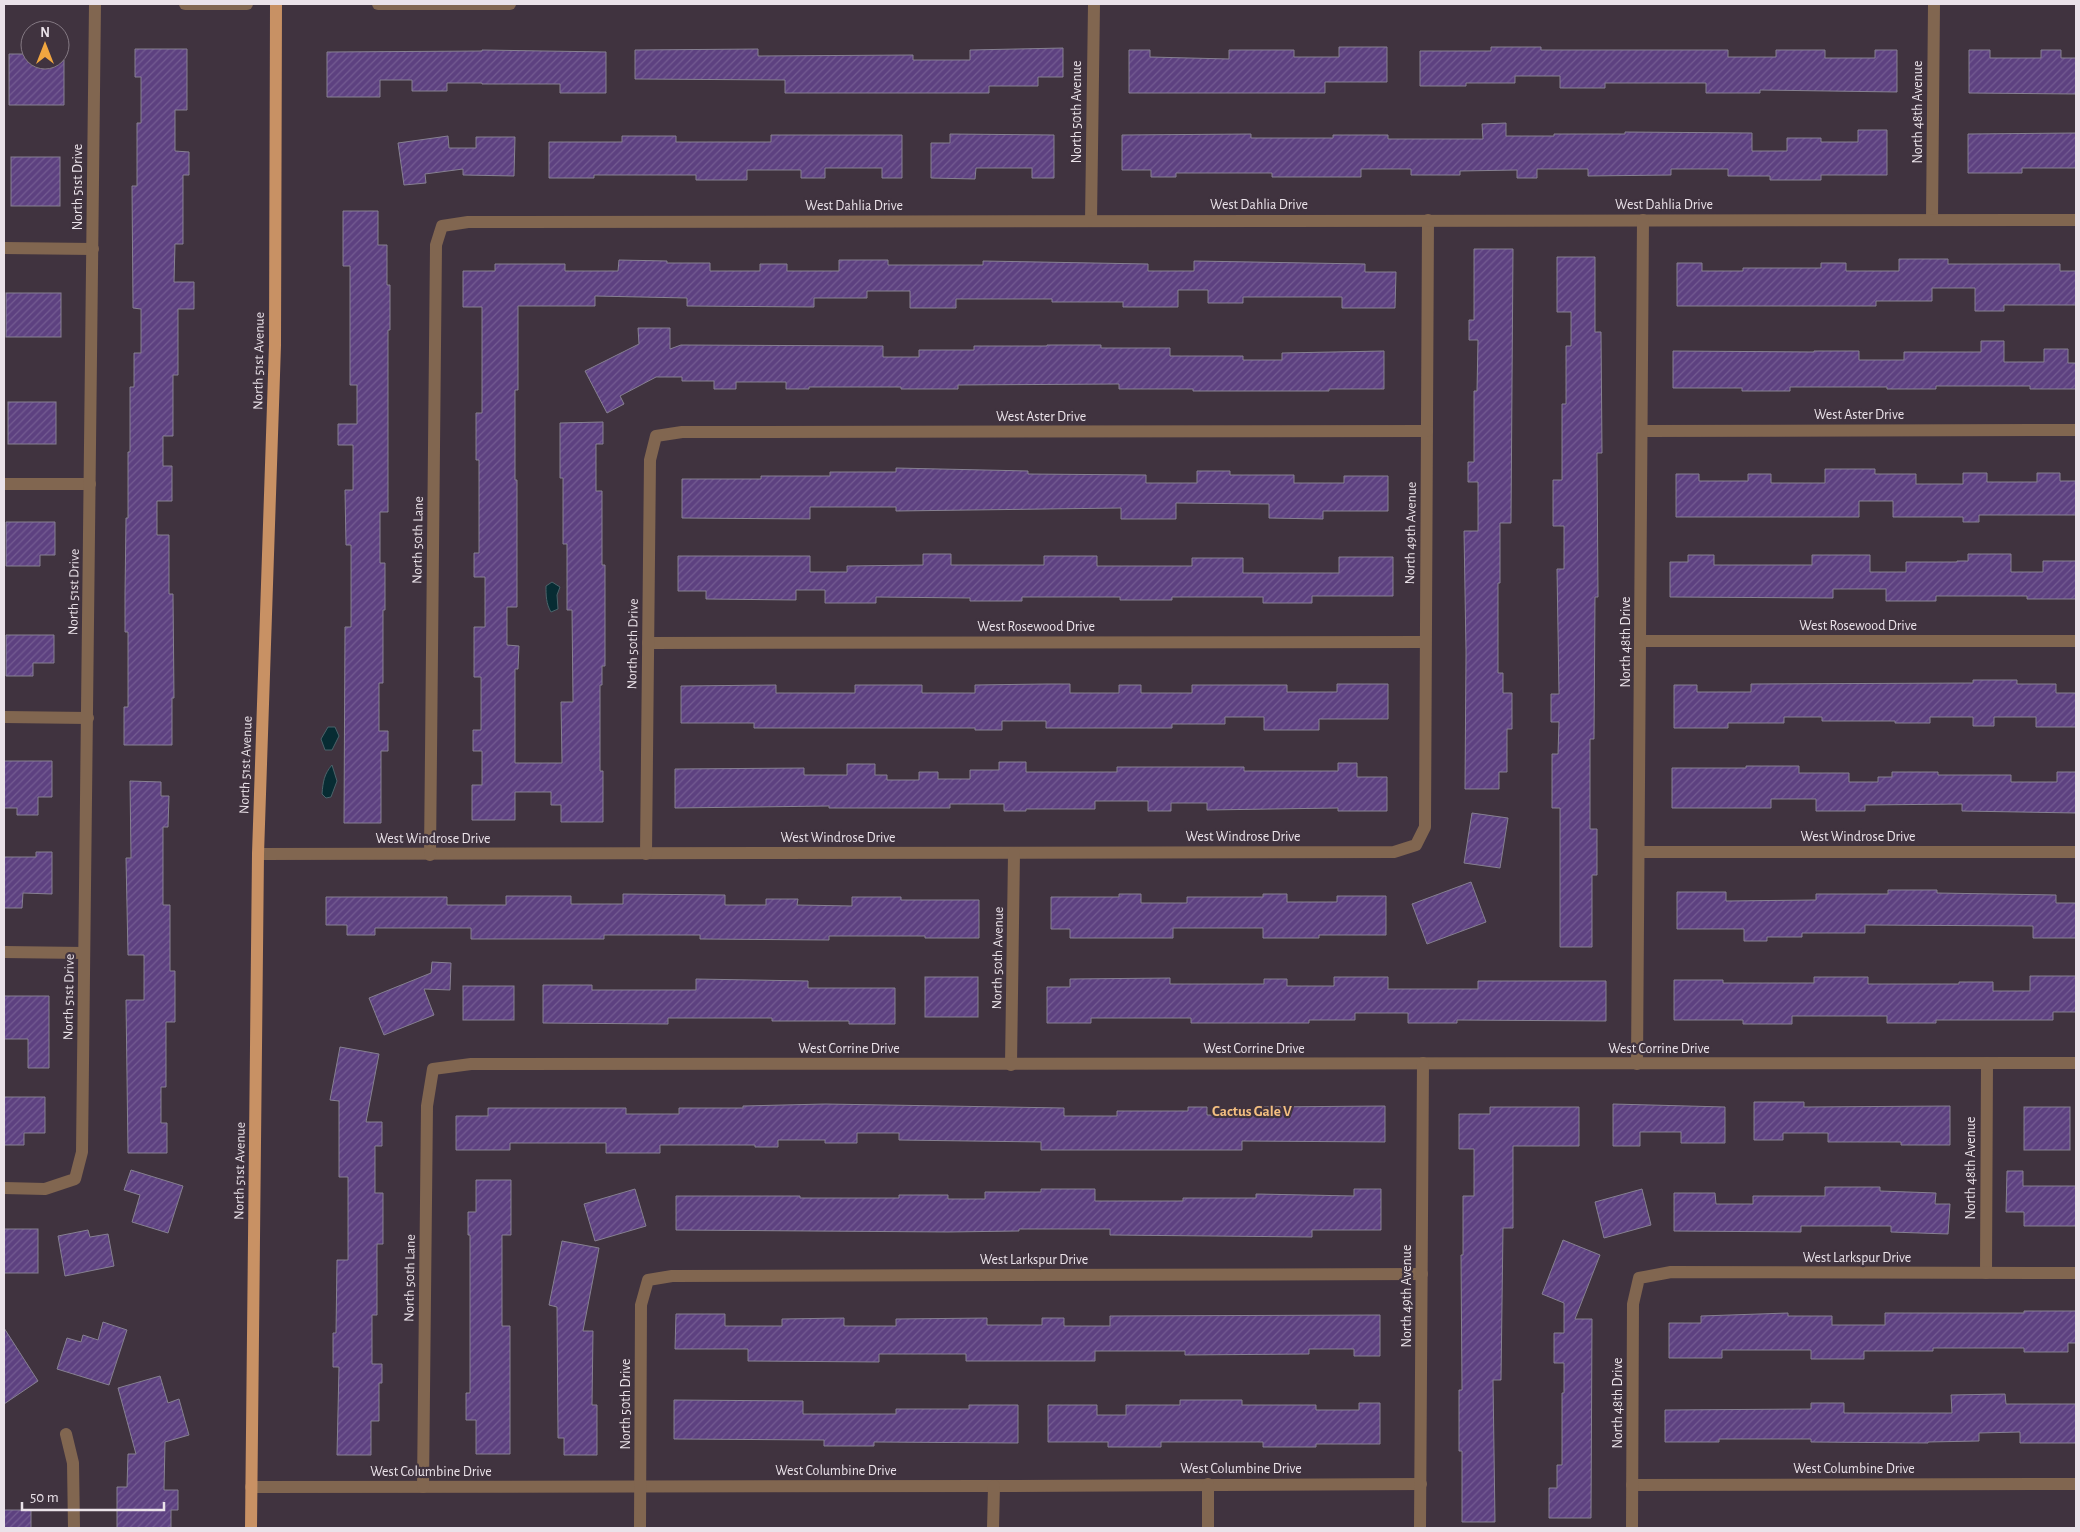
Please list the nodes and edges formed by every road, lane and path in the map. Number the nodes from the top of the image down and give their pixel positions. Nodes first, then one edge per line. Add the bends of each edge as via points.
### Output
1 (95, 4) edge
2 (185, 4) edge
3 (247, 4) edge
4 (276, 4) edge
5 (378, 4) edge
6 (510, 4) edge
7 (1094, 4) edge
8 (1934, 4) edge
9 (1428, 220) junction
10 (1643, 220) junction
11 (1932, 220) junction
12 (2076, 220) edge
13 (1091, 221) junction
14 (442, 226) joint
15 (4, 248) edge
16 (93, 249) junction
17 (1643, 430) junction
18 (2076, 430) edge
19 (1427, 431) junction
20 (656, 436) joint
21 (4, 484) edge
22 (90, 484) junction
23 (1640, 640) junction
24 (2076, 640) edge
25 (1424, 642) junction
26 (648, 643) junction
27 (4, 717) edge
28 (88, 718) junction
29 (1416, 846) joint
30 (1639, 852) junction
31 (2076, 852) edge
32 (1014, 853) junction
33 (258, 854) junction
34 (646, 854) junction
35 (430, 855) junction
36 (4, 952) edge
37 (84, 953) junction
38 (1423, 1063) junction
39 (1987, 1063) junction
40 (2076, 1063) edge
41 (1636, 1064) junction
42 (1012, 1065) junction
43 (433, 1069) joint
44 (4, 1188) edge
45 (1986, 1273) junction
46 (2076, 1273) edge
47 (1422, 1274) junction
48 (1639, 1278) joint
49 (648, 1280) joint
50 (66, 1434) dead end
51 (1208, 1484) junction
52 (1421, 1484) junction
53 (1632, 1484) junction
54 (2076, 1484) edge
55 (641, 1486) junction
56 (994, 1486) junction
57 (252, 1487) junction
58 (423, 1487) junction
59 (74, 1528) edge
60 (251, 1528) edge
61 (640, 1528) edge
62 (993, 1528) edge
63 (1208, 1528) edge
64 (1420, 1528) edge
65 (1632, 1528) edge

1 - 16 street, North 51st Drive
2 - 3 street
4 - 33 main road, North 51st Avenue via 275,354
5 - 6 street
7 - 13 street, North 50th Avenue
8 - 11 street, North 48th Avenue
9 - 10 street, West Dahlia Drive
9 - 13 street, West Dahlia Drive
9 - 19 street, North 49th Avenue
10 - 11 street, West Dahlia Drive
10 - 17 street, North 48th Drive
11 - 12 street, West Dahlia Drive
13 - 14 street, West Dahlia Drive via 468,222
14 - 35 street, North 50th Lane via 436,245
15 - 16 street
16 - 22 street, North 51st Drive
17 - 18 street, West Aster Drive
17 - 23 street, North 48th Drive
19 - 20 street, West Aster Drive via 692,432
19 - 25 street, North 49th Avenue
20 - 26 street, North 50th Drive via 650,460
21 - 22 street
22 - 28 street, North 51st Drive
23 - 24 street, West Rosewood Drive
23 - 30 street, North 48th Drive
25 - 26 street, West Rosewood Drive
25 - 29 street, North 49th Avenue via 1424,827
26 - 34 street, North 50th Drive
27 - 28 street
28 - 37 street, North 51st Drive
29 - 32 street, West Windrose Drive via 1394,852
30 - 31 street, West Windrose Drive
30 - 41 street, North 48th Drive
32 - 34 street, West Windrose Drive
32 - 42 street, North 50th Avenue
33 - 35 street, West Windrose Drive
33 - 57 main road, North 51st Avenue
34 - 35 street, West Windrose Drive
36 - 37 street
37 - 44 street, North 51st Drive via 82,1152 75,1179 45,1188
38 - 41 street, West Corrine Drive
38 - 42 street, West Corrine Drive
38 - 47 street, North 49th Avenue
39 - 40 street, West Corrine Drive
39 - 41 street, West Corrine Drive
39 - 45 street, North 48th Avenue
42 - 43 street, West Corrine Drive via 471,1064
43 - 58 street, North 50th Lane via 427,1106
45 - 46 street, West Larkspur Drive
45 - 48 street, West Larkspur Drive via 1671,1272
47 - 49 street, West Larkspur Drive via 672,1276
47 - 52 street, North 49th Avenue
48 - 53 street, North 48th Drive via 1633,1304
49 - 55 street, North 50th Drive via 641,1305
50 - 59 street via 73,1463
51 - 52 street, West Columbine Drive
51 - 56 street, West Columbine Drive
51 - 63 street
52 - 64 street, North 49th Avenue
53 - 54 street, West Columbine Drive
53 - 65 street, North 48th Drive
55 - 56 street, West Columbine Drive
55 - 58 street, West Columbine Drive
55 - 61 street, North 50th Drive
56 - 62 street
57 - 58 street, West Columbine Drive
57 - 60 main road, North 51st Avenue

